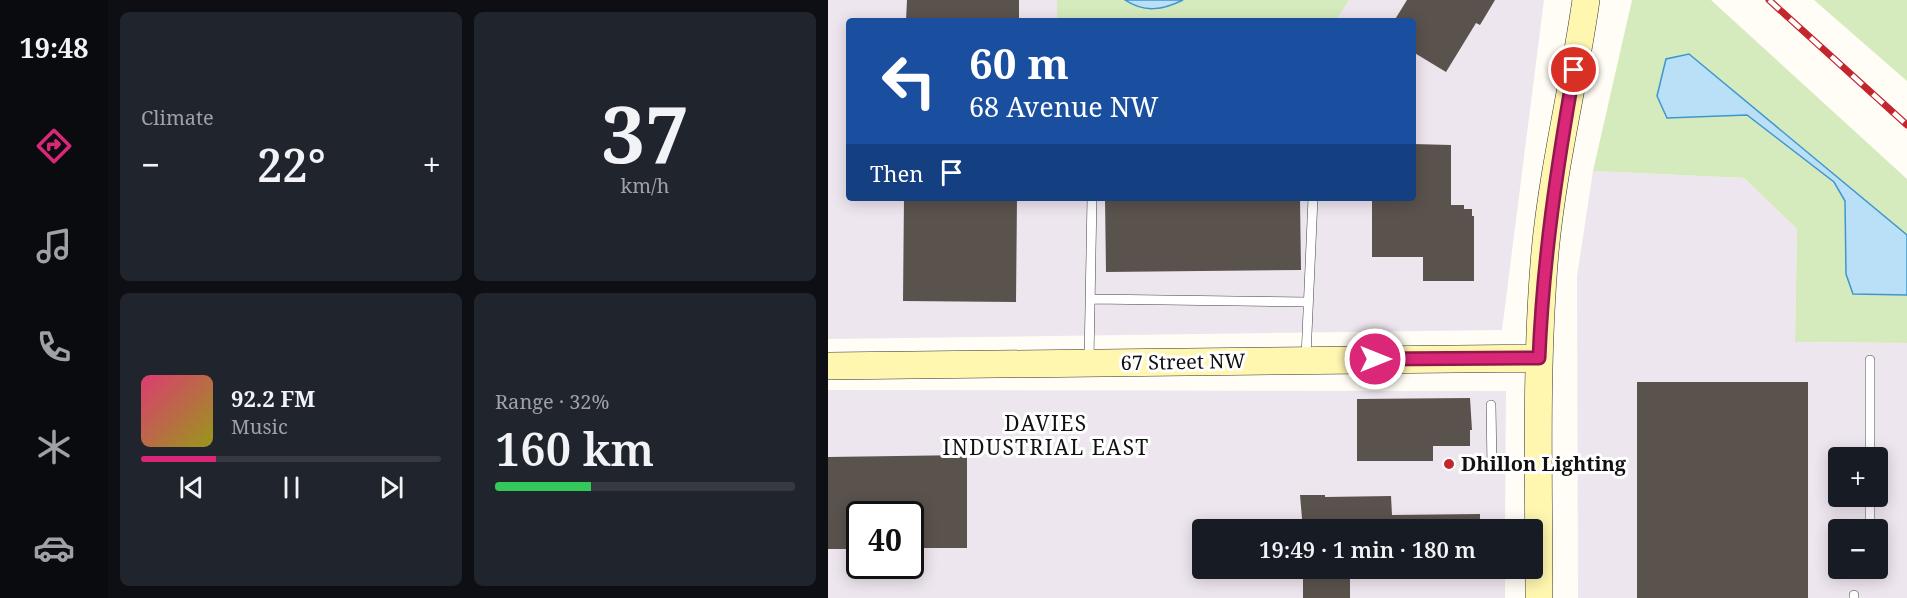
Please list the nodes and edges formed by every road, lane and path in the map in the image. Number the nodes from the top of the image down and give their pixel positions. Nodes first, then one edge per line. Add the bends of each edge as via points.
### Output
1 (1586, 0) edge
2 (1092, 201) edge
3 (1313, 201) edge
4 (1092, 299) junction
5 (1308, 302) junction
6 (1539, 358) junction
7 (1306, 360) junction
8 (1870, 360) dead end
9 (1089, 363) junction
10 (828, 366) edge
11 (1491, 405) dead end
12 (1870, 447) edge
13 (1539, 467) junction
14 (1539, 598) edge

1 - 6 street via 1554,179
2 - 4 lane
3 - 5 lane
4 - 5 lane
4 - 9 lane
5 - 7 lane
6 - 7 street, 67 Street NW
6 - 13 street
7 - 9 street, 67 Street NW
8 - 12 lane
9 - 10 street, 67 Street NW
11 - 13 lane via 1492,468
13 - 14 street

